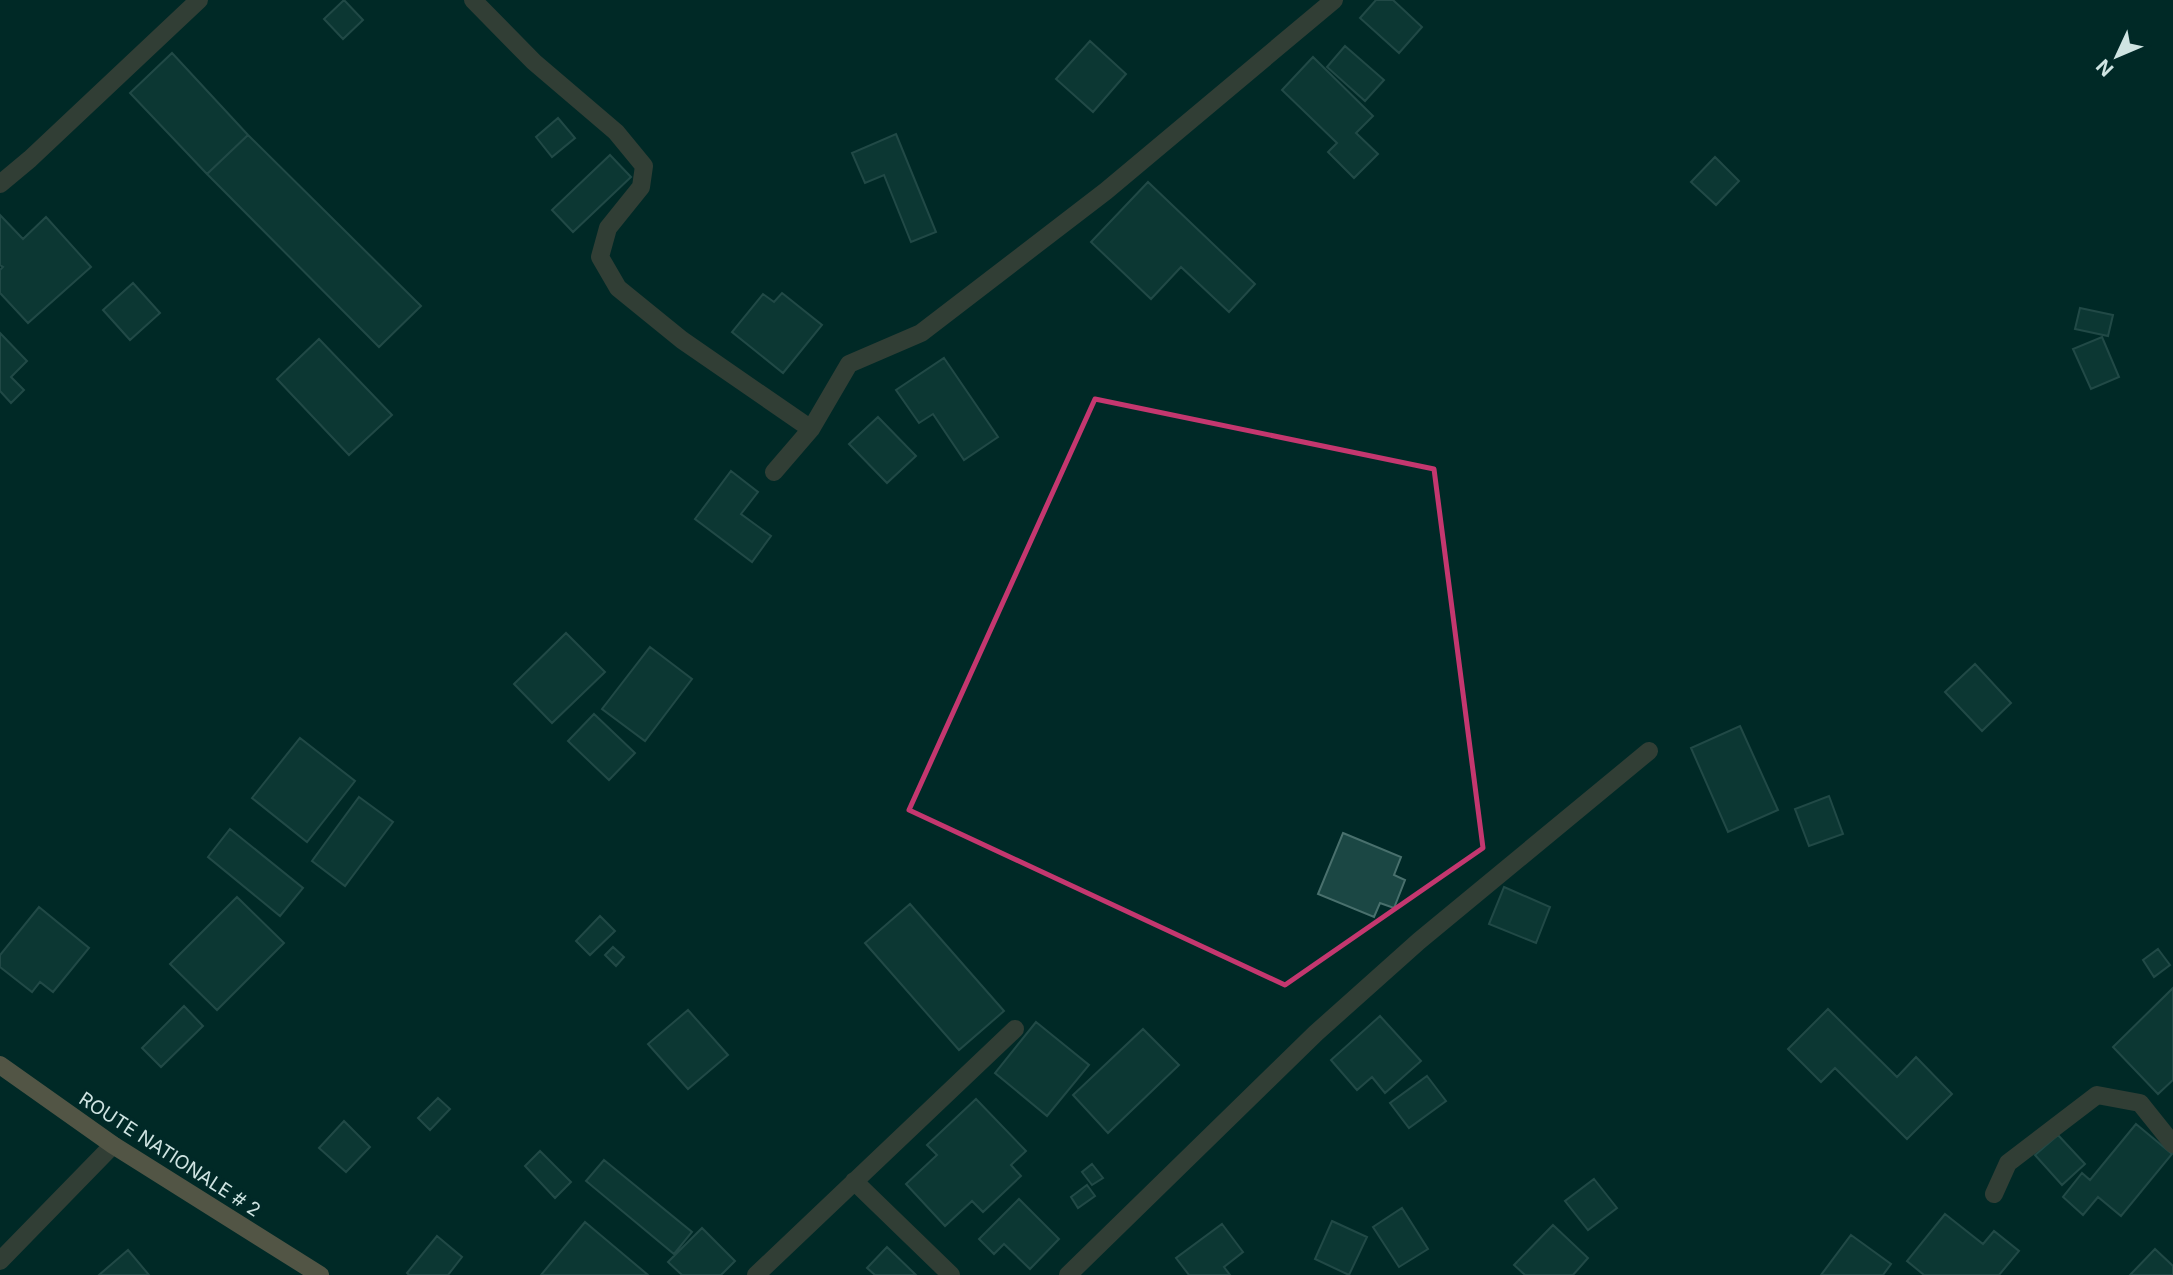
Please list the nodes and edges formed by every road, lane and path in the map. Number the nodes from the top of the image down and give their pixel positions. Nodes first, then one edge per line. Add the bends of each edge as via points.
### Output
1 (199, 0) edge
2 (473, 0) edge
3 (1334, 0) edge
4 (0, 184) edge
5 (811, 429) junction
6 (774, 472) dead end
7 (1649, 751) dead end
8 (1015, 1029) dead end
9 (0, 1065) edge
10 (2173, 1144) edge
11 (113, 1145) junction
12 (854, 1181) junction
13 (1994, 1194) dead end
14 (0, 1261) edge
15 (320, 1275) edge
16 (756, 1275) edge
17 (951, 1275) edge
18 (1068, 1275) edge

1 - 4 street
2 - 5 street via 534,62 616,132 643,166 642,187 608,228 600,257 618,288 682,340
3 - 5 street via 1106,191 921,333 849,365
5 - 6 street
7 - 18 street via 1419,941 1316,1033
8 - 12 street
9 - 11 main road, ROUTE NATIONALE # 2
10 - 13 street via 2140,1103 2097,1095 2008,1163
11 - 14 street
11 - 15 main road, ROUTE NATIONALE # 2
12 - 16 street
12 - 17 street

